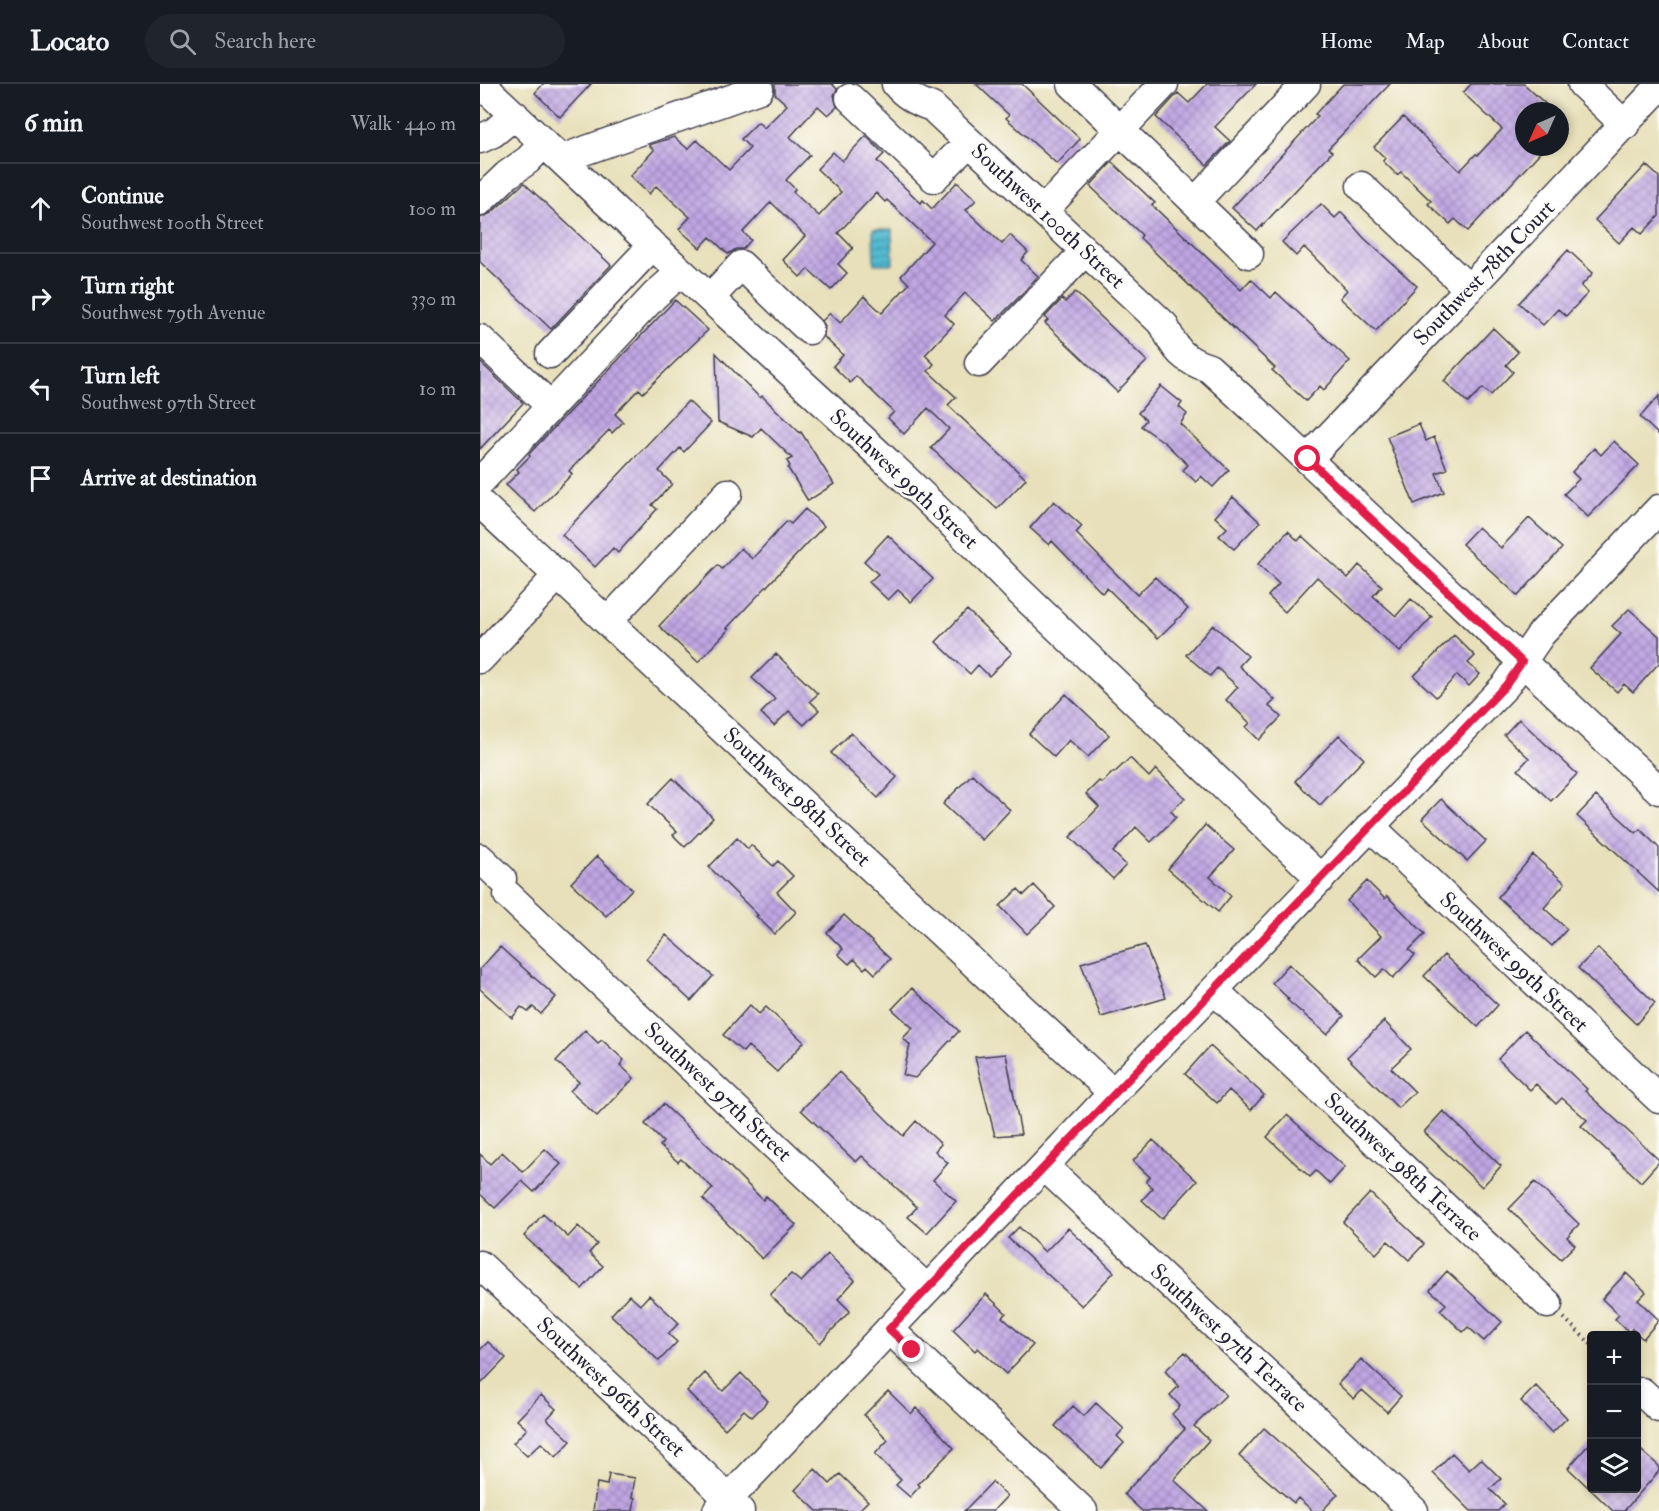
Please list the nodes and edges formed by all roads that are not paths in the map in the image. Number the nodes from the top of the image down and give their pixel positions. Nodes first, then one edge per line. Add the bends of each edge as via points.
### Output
1 (482, 84) edge
2 (896, 84) edge
3 (1071, 84) edge
4 (1164, 84) edge
5 (1306, 84) edge
6 (1582, 84) edge
7 (1659, 87) edge
8 (759, 89) dead end
9 (928, 95) edge
10 (850, 98) dead end
11 (515, 115) junction
12 (1625, 125) junction
13 (1121, 130) junction
14 (480, 140) edge
15 (969, 142) junction
16 (553, 151) junction
17 (1361, 186) dead end
18 (480, 201) edge
19 (1195, 202) junction
20 (1043, 211) junction
21 (653, 245) junction
22 (1085, 251) junction
23 (1249, 254) dead end
24 (681, 272) junction
25 (1469, 289) junction
26 (710, 298) junction
27 (809, 330) dead end
28 (480, 339) edge
29 (550, 354) dead end
30 (979, 363) dead end
31 (541, 397) dead end
32 (1308, 459) junction
33 (480, 482) edge
34 (728, 493) dead end
35 (480, 503) edge
36 (1659, 509) edge
37 (558, 575) junction
38 (608, 621) junction
39 (480, 659) edge
40 (1522, 662) junction
41 (1659, 790) edge
42 (1370, 826) junction
43 (480, 858) edge
44 (1321, 879) junction
45 (1214, 990) junction
46 (1113, 1093) junction
47 (1659, 1099) edge
48 (1044, 1166) junction
49 (480, 1265) edge
50 (927, 1289) junction
51 (1548, 1304) road end
52 (889, 1329) junction
53 (729, 1507) edge
54 (1083, 1511) edge
55 (1414, 1511) edge

1 - 11 street, Southwest 99th Street
2 - 9 street, Southwest 100th Street via 909,97
3 - 13 street
4 - 13 street
5 - 19 street
6 - 12 street
7 - 12 street, Southwest 78th Court
8 - 16 street
9 - 15 street, Southwest 100th Street
10 - 15 street via 934,178
11 - 14 street
11 - 16 street, Southwest 99th Street
12 - 25 street, Southwest 78th Court
13 - 19 street
13 - 20 street
15 - 20 street, Southwest 100th Street
16 - 18 street via 528,160
16 - 21 street, Southwest 99th Street
17 - 25 street
19 - 23 street
20 - 22 street, Southwest 100th Street
21 - 24 street, Southwest 99th Street
21 - 29 street
22 - 30 street
22 - 32 street, Southwest 100th Street via 1164,325 1180,353 1209,368
24 - 26 street, Southwest 99th Street
24 - 33 street
25 - 32 street, Southwest 78th Court
26 - 27 street via 741,265
26 - 44 street, Southwest 99th Street via 920,492
28 - 31 street
32 - 40 street, Southwest 100th Street
34 - 38 street
35 - 37 street, Southwest 98th Street
36 - 40 street via 1541,634
37 - 38 street, Southwest 98th Street
37 - 39 street
38 - 46 street, Southwest 98th Street
40 - 41 street, Southwest 100th Street
40 - 42 street via 1506,685
42 - 44 street
42 - 47 street, Southwest 99th Street
43 - 50 street, Southwest 97th Street via 505,887
44 - 45 street
45 - 46 street
45 - 51 street, Southwest 98th Terrace
46 - 48 street
48 - 50 street
48 - 55 street, Southwest 97th Terrace
49 - 53 street, Southwest 96th Street
50 - 52 street
52 - 53 street
52 - 54 street

